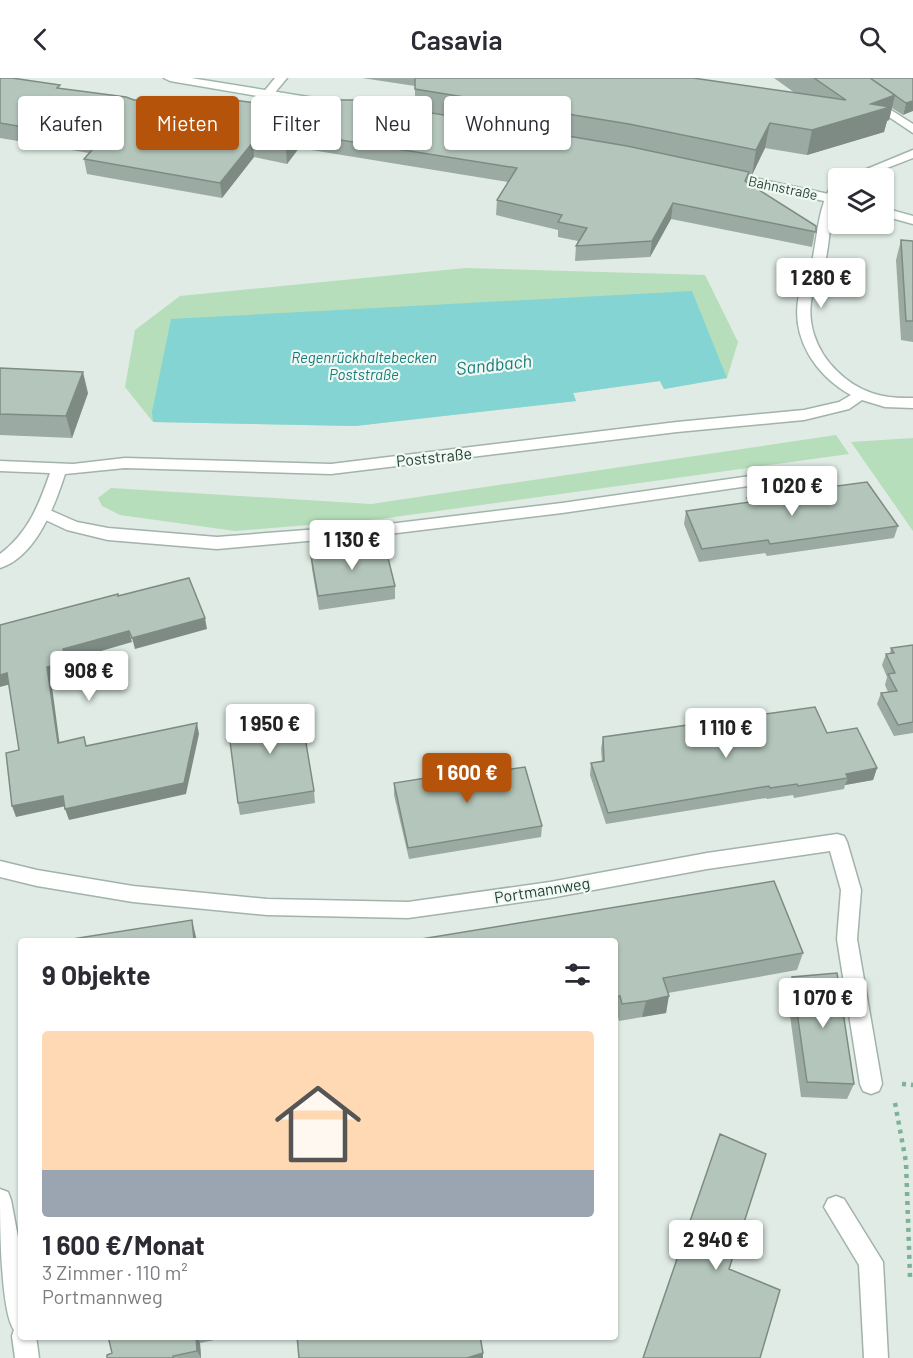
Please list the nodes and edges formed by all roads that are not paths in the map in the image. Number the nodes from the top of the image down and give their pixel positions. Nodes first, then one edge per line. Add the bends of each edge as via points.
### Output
1 (170, 78) edge
2 (281, 78) edge
3 (858, 92) edge
4 (268, 94) junction
5 (280, 96) edge
6 (913, 129) edge
7 (913, 154) edge
8 (877, 168) edge
9 (719, 174) edge
10 (828, 198) edge
11 (894, 215) edge
12 (913, 220) edge
13 (828, 223) edge
14 (862, 393) junction
15 (913, 403) edge
16 (0, 466) edge
17 (66, 469) junction
18 (806, 473) dead end
19 (45, 513) junction
20 (0, 562) edge
21 (0, 868) edge
22 (871, 1084) dead end
23 (0, 1200) edge
24 (836, 1207) dead end
25 (18, 1304) edge
26 (25, 1340) edge
27 (27, 1358) edge
28 (876, 1358) edge

1 - 4 street
2 - 4 street
3 - 6 street
4 - 5 street
7 - 8 street
9 - 10 street, Bahnstraße
11 - 12 street
13 - 14 street via 805,297 805,333 821,365 843,386
14 - 15 street via 882,402
14 - 17 street, Poststraße via 844,406 804,415 331,469 125,463
16 - 17 street, Poststraße
17 - 19 street
18 - 19 street via 397,528 217,543 108,534 73,526
19 - 20 street via 29,537
21 - 22 street, Portmannweg via 37,878 156,896 267,907 408,910 837,842 851,890 848,939
23 - 25 street
24 - 28 street via 871,1262
26 - 27 street

